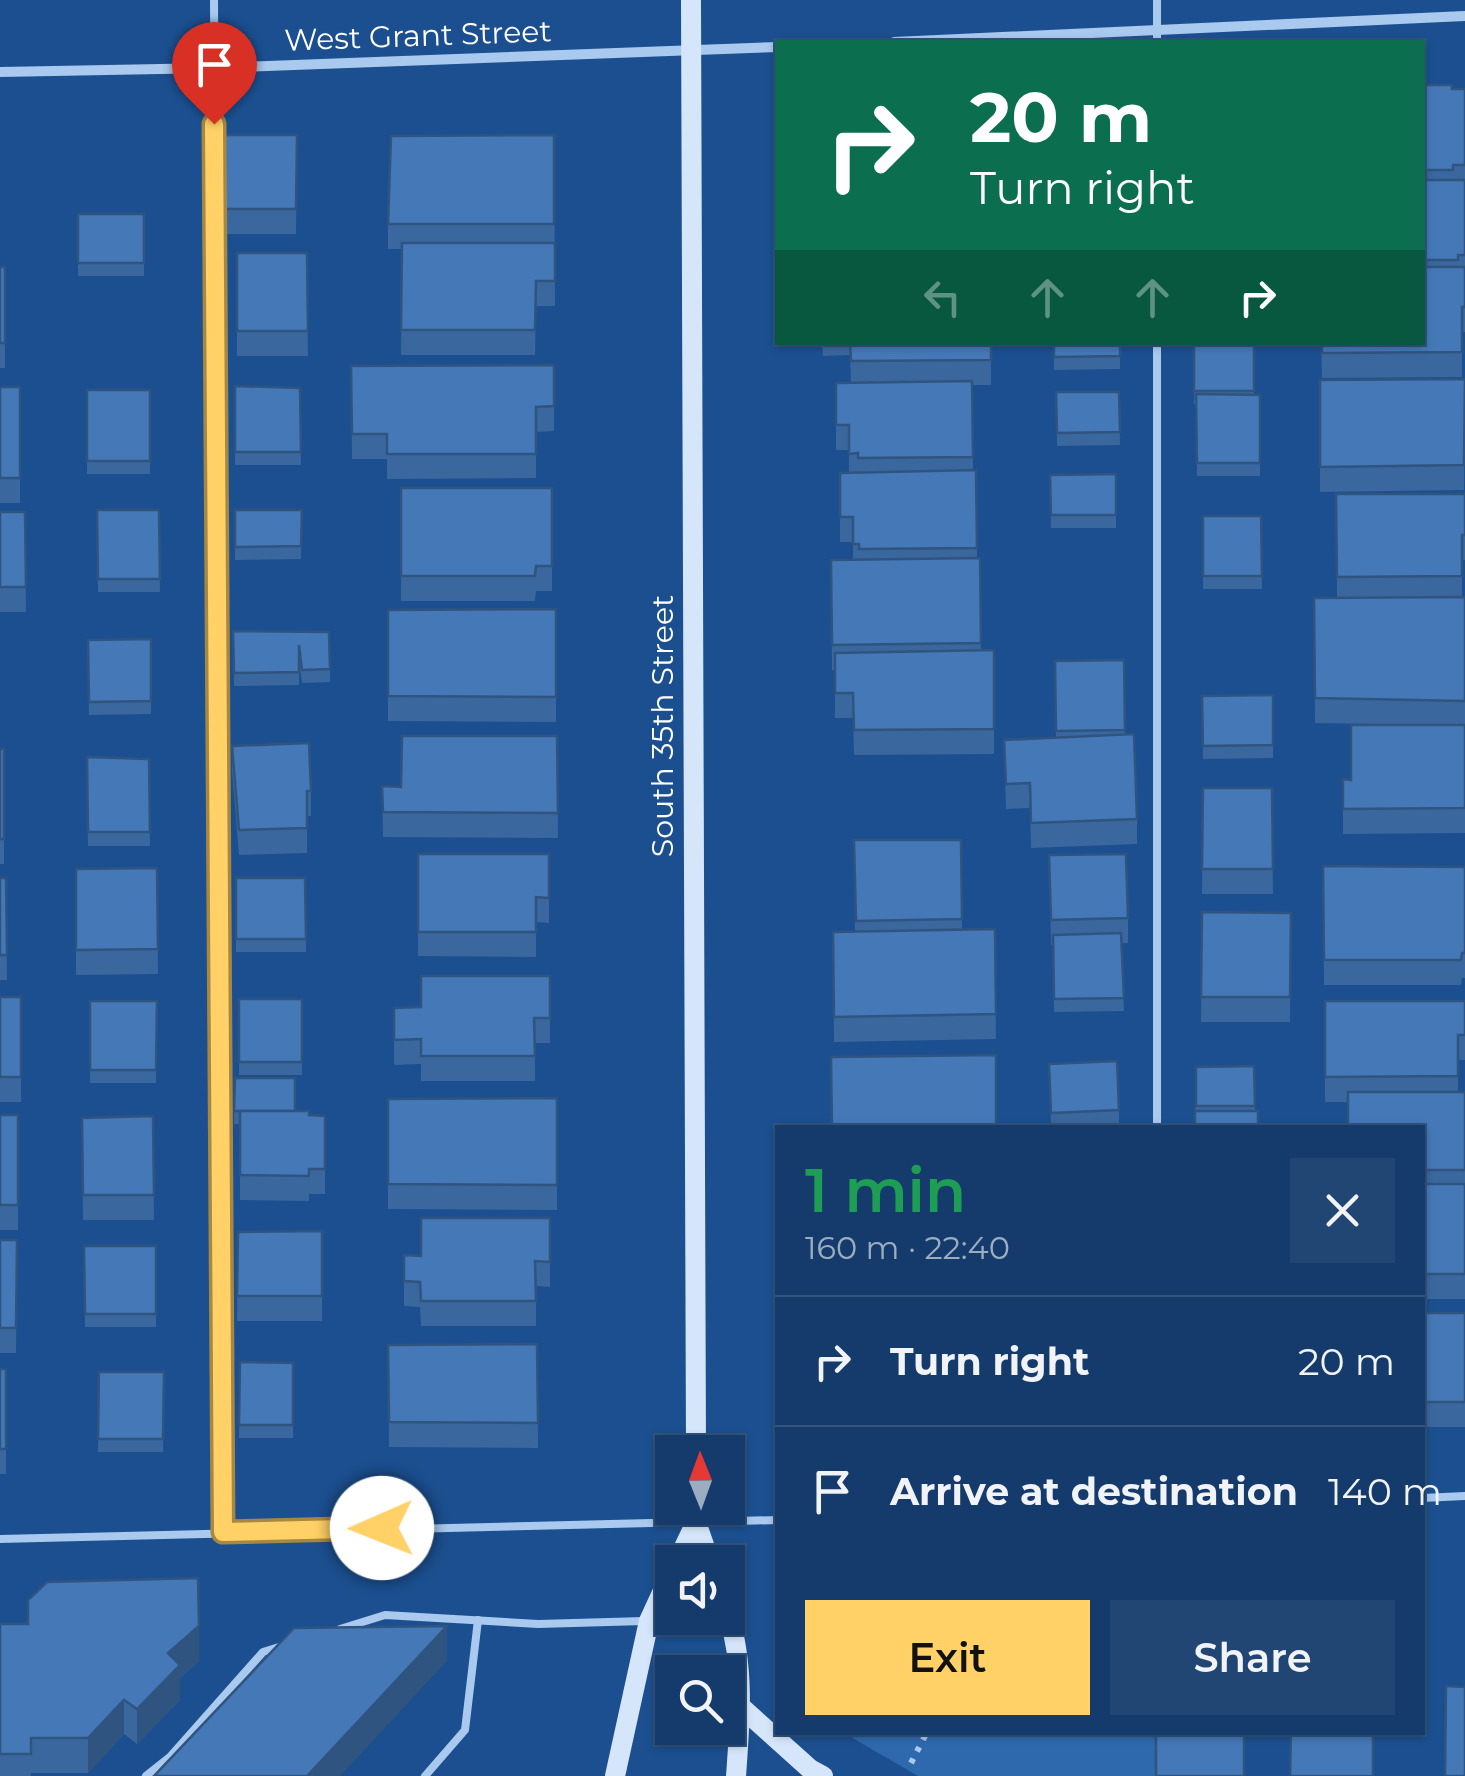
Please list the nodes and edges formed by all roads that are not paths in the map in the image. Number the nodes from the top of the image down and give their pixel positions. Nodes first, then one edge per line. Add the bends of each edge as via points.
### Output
1 (214, 0) edge
2 (691, 0) edge
3 (1157, 0) edge
4 (1465, 16) edge
5 (1157, 37) edge
6 (999, 40) edge
7 (775, 47) edge
8 (691, 51) junction
9 (214, 68) junction
10 (0, 72) edge
11 (1157, 345) edge
12 (1157, 1125) edge
13 (696, 1435) edge
14 (1465, 1496) edge
15 (1425, 1498) edge
16 (655, 1516) edge
17 (745, 1518) edge
18 (775, 1520) edge
19 (223, 1532) junction
20 (0, 1539) edge
21 (655, 1608) edge
22 (478, 1620) junction
23 (649, 1621) junction
24 (333, 1631) edge
25 (298, 1642) edge
26 (745, 1711) edge
27 (738, 1745) edge
28 (146, 1776) edge
29 (425, 1776) edge
30 (615, 1776) edge
31 (736, 1776) edge
32 (823, 1776) edge

1 - 9 lane
2 - 8 main road, South 35th Street
3 - 5 lane
4 - 5 street
5 - 6 street
7 - 8 street, West Grant Street
8 - 9 street, West Grant Street
8 - 13 main road, South 35th Street
9 - 10 street, West Grant Street
9 - 19 lane
11 - 12 lane
14 - 15 lane
16 - 19 lane
17 - 18 lane
19 - 20 lane
21 - 23 main road
22 - 23 lane
22 - 24 lane via 385,1615
22 - 29 lane via 466,1730
23 - 30 main road
25 - 28 lane via 263,1652
26 - 32 main road
27 - 31 main road

